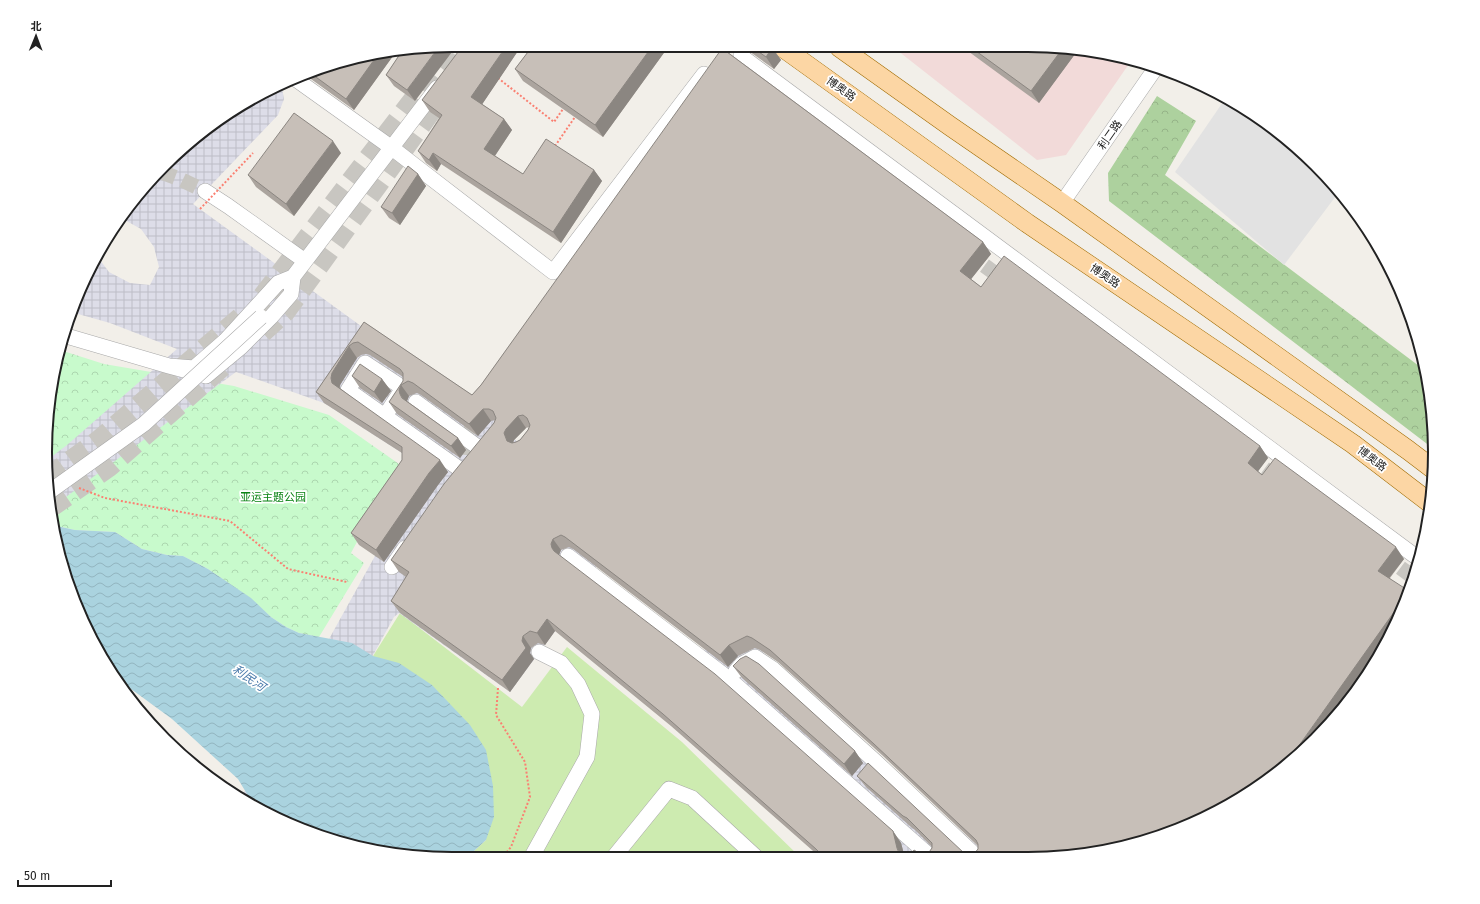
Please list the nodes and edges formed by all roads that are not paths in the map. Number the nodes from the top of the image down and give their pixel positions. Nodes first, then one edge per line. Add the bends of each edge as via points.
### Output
1 (789, 52) edge
2 (846, 52) edge
3 (741, 56) dead end
4 (710, 66) edge
5 (1153, 72) edge
6 (443, 80) edge
7 (299, 82) edge
8 (392, 148) junction
9 (205, 191) tunnel mouth
10 (1062, 203) junction
11 (305, 262) junction
12 (261, 317) tunnel mouth
13 (69, 337) edge
14 (416, 402) dead end
15 (385, 416) dead end
16 (1428, 465) edge
17 (54, 489) edge
18 (1425, 499) edge
19 (414, 535) edge
20 (1414, 555) edge
21 (568, 556) dead end
22 (392, 567) edge
23 (539, 652) dead end
24 (729, 679) junction
25 (864, 775) junction
26 (909, 836) junction
27 (534, 852) edge
28 (618, 852) edge
29 (750, 852) edge
30 (913, 852) edge
31 (926, 852) edge
32 (970, 852) edge

1 - 18 main road, 博奥路 via 1027,222 1353,444
2 - 10 main road
3 - 20 street
4 - 8 street via 553,272
5 - 10 street, 利二路
6 - 8 street
7 - 8 street
8 - 11 street
9 - 11 street
10 - 16 main road
11 - 13 street via 293,277 278,283 225,341 194,368 169,366
12 - 17 street, bridge via 144,424
14 - 15 street via 483,443 457,475
19 - 22 street
21 - 24 street
23 - 27 street via 561,664 578,684 592,714 587,757
24 - 25 street
24 - 25 street via 742,664 755,657 773,669
25 - 26 street
25 - 32 street
26 - 30 street
26 - 31 street
28 - 29 street via 669,789 692,798

